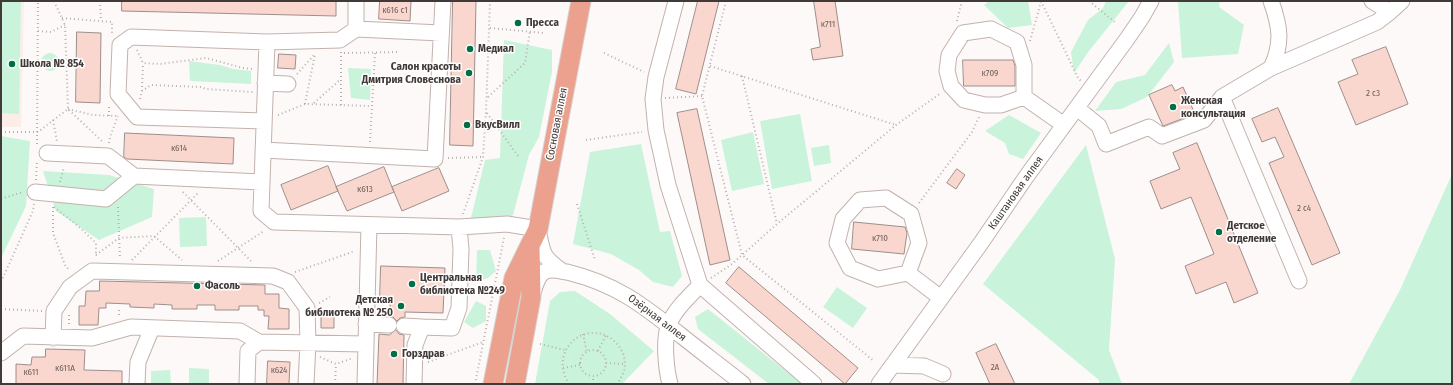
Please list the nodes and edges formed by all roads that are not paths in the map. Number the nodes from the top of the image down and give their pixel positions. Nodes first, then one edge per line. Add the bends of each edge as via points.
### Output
1 (356, 1) edge
2 (443, 1) edge
3 (581, 1) edge
4 (676, 1) edge
5 (1151, 1) edge
6 (1271, 1) edge
7 (1372, 1) edge
8 (1402, 1) edge
9 (1390, 12) junction
10 (356, 29) junction
11 (441, 33) junction
12 (267, 42) junction
13 (1271, 68) junction
14 (265, 82) junction
15 (288, 84) road end
16 (1024, 97) junction
17 (1222, 97) junction
18 (1077, 108) junction
19 (264, 121) junction
20 (1064, 126) junction
21 (263, 150) junction
22 (45, 153) road end
23 (134, 176) junction
24 (261, 182) junction
25 (38, 191) road end
26 (369, 225) junction
27 (459, 227) junction
28 (537, 241) junction
29 (562, 271) junction
30 (908, 272) junction
31 (1299, 281) dead end
32 (700, 285) junction
33 (531, 297) junction
34 (941, 298) junction
35 (366, 324) junction
36 (389, 325) dead end
37 (668, 325) junction
38 (404, 326) dead end
39 (422, 327) junction
40 (152, 328) junction
41 (52, 338) junction
42 (259, 342) junction
43 (308, 343) junction
44 (365, 349) junction
45 (1, 354) edge
46 (893, 365) junction
47 (943, 374) dead end
48 (137, 384) edge
49 (247, 384) edge
50 (306, 384) edge
51 (364, 384) edge
52 (414, 384) edge
53 (493, 384) edge
54 (515, 384) edge
55 (670, 384) edge
56 (743, 384) edge
57 (814, 384) edge
58 (879, 384) edge

1 - 10 street
2 - 11 street
3 - 28 main road, Сосновая аллея
4 - 32 street via 656,77 653,99 656,130 668,185
5 - 18 street, Каштановая аллея
6 - 13 street via 1278,19 1279,46
7 - 9 street
8 - 9 street
9 - 13 street via 1371,25
10 - 11 street
10 - 12 street via 339,49
11 - 21 street via 436,159
12 - 14 street
12 - 19 street via 132,37 120,45 118,94 137,117
13 - 17 street
14 - 15 street
14 - 19 street
16 - 16 street via 1024,65 1017,42 991,29 963,33 949,55 946,70 951,86 964,100 985,105 1002,105
16 - 20 street
17 - 18 street via 1204,120 1162,136 1149,127 1106,144 1099,126
17 - 31 street
18 - 20 street, Каштановая аллея
19 - 21 street
20 - 34 street, Каштановая аллея
21 - 24 street
22 - 23 street via 108,156
23 - 24 street
23 - 25 street via 106,199
24 - 26 street via 261,211 274,222
26 - 27 street
26 - 35 street
27 - 28 street via 507,224
27 - 39 street via 459,308 452,328
28 - 29 street via 549,262
28 - 33 main road, Сосновая аллея
28 - 53 main road, Сосновая аллея via 514,278
29 - 33 street via 543,272
29 - 37 street, Озёрная аллея via 582,275 618,290 639,302
30 - 30 street via 919,243 910,214 886,198 860,200 843,219 838,243 850,268 878,279
30 - 34 street
32 - 37 street via 674,314
32 - 57 street
33 - 54 main road, Сосновая аллея
34 - 46 street, Каштановая аллея
35 - 36 street
35 - 44 street
37 - 55 street via 666,342
37 - 56 street, Озёрная аллея
38 - 39 street
39 - 52 street via 415,345
40 - 41 street via 131,327 92,338
40 - 42 street via 240,331
40 - 48 street via 138,362
41 - 43 street via 54,311 70,287 92,271 97,271 272,277 288,282 307,308
41 - 45 street via 23,336
42 - 43 street
42 - 49 street via 248,351
43 - 44 street
43 - 50 street
44 - 51 street
46 - 47 street via 924,366
46 - 58 street, Каштановая аллея

